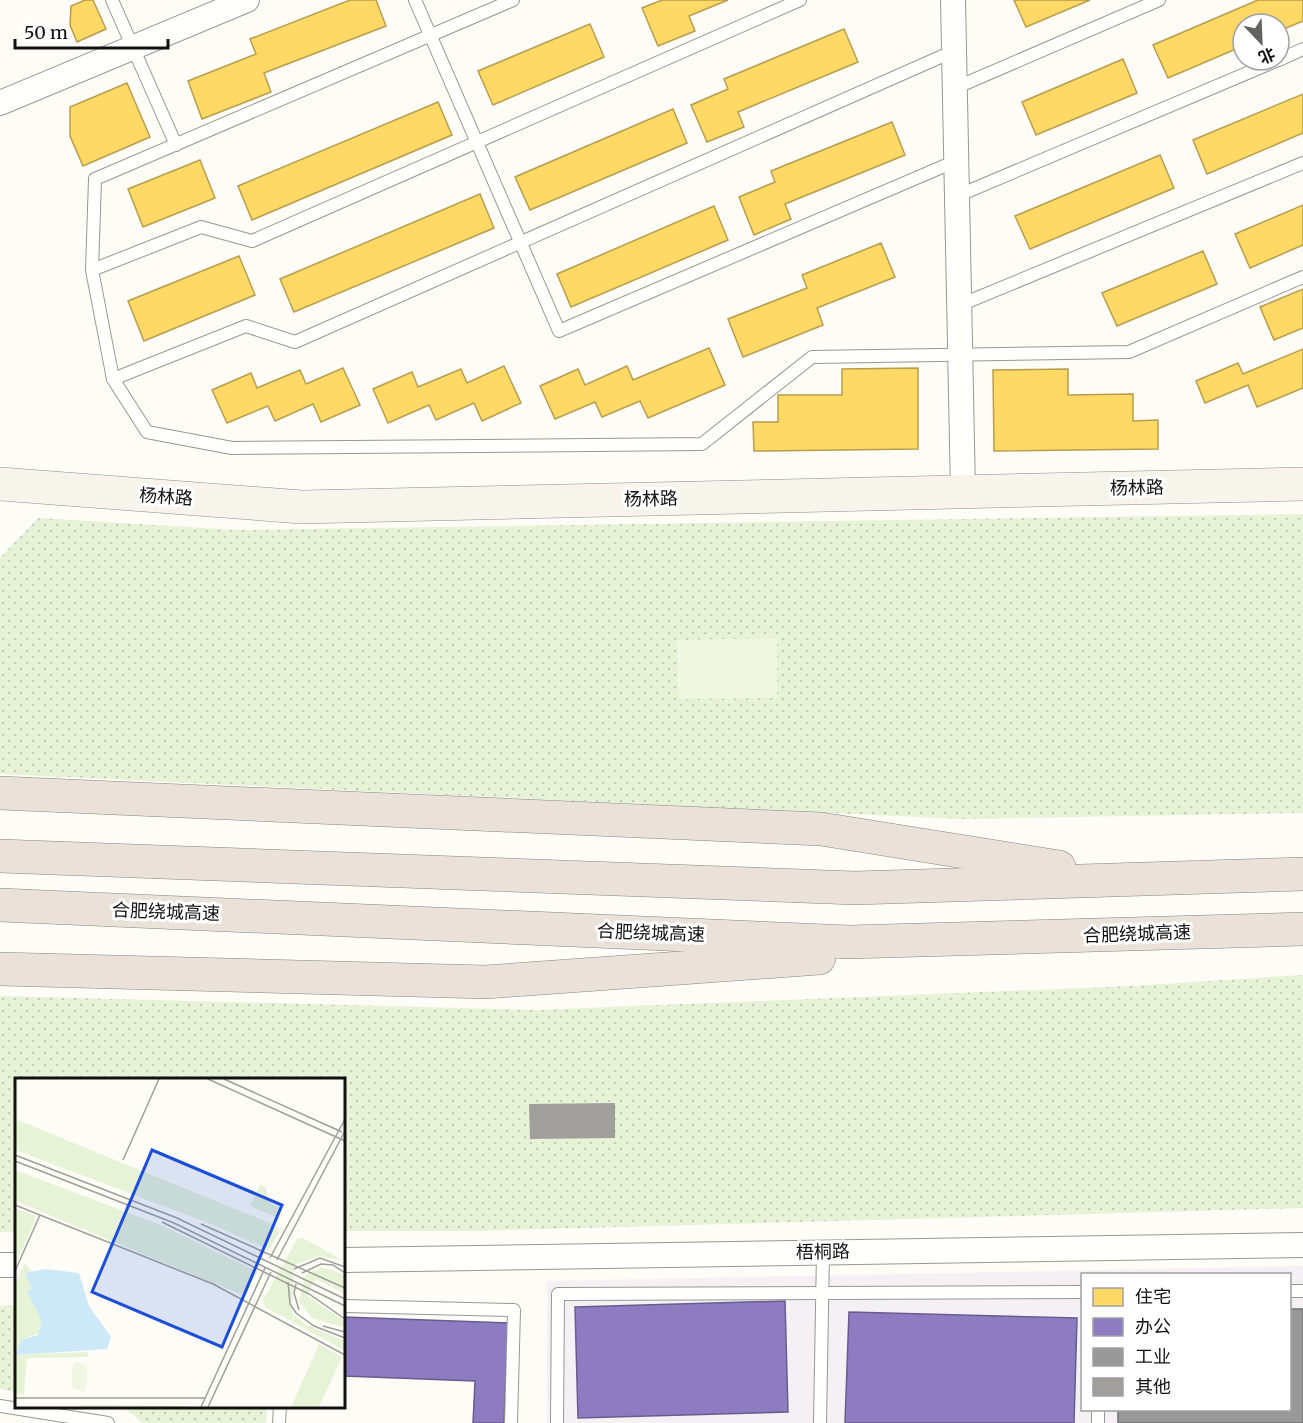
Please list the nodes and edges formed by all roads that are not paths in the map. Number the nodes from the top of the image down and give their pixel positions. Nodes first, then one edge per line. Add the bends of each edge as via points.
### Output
1 (112, 0) edge
2 (247, 0) edge
3 (415, 0) edge
4 (513, 0) edge
5 (800, 0) edge
6 (953, 0) edge
7 (1159, 0) edge
8 (430, 35) junction
9 (133, 47) junction
10 (954, 51) junction
11 (1251, 72) edge
12 (955, 88) junction
13 (0, 103) edge
14 (477, 142) junction
15 (176, 145) junction
16 (956, 160) junction
17 (1303, 163) edge
18 (957, 196) junction
19 (520, 242) junction
20 (92, 270) junction
21 (1303, 277) edge
22 (960, 304) junction
23 (961, 353) junction
24 (113, 379) junction
25 (0, 484) edge
26 (1303, 484) edge
27 (963, 492) junction
28 (3, 793) edge
29 (4, 856) edge
30 (1303, 874) edge
31 (1138, 879) junction
32 (0, 905) edge
33 (1303, 929) edge
34 (1132, 934) junction
35 (0, 969) edge
36 (1303, 1245) edge
37 (823, 1252) junction
38 (345, 1260) edge
39 (1081, 1292) edge
40 (822, 1293) junction
41 (345, 1306) edge
42 (0, 1406) edge
43 (280, 1408) edge
44 (108, 1423) edge
45 (279, 1423) edge
46 (512, 1423) edge
47 (557, 1423) edge
48 (820, 1423) edge

1 - 9 lane
2 - 9 street
3 - 8 lane
4 - 8 lane
5 - 14 lane
6 - 10 street
7 - 12 lane
8 - 14 lane
8 - 15 lane
9 - 13 street
9 - 15 lane
10 - 12 street
10 - 19 lane
11 - 18 lane
12 - 16 street
14 - 19 lane
14 - 20 lane via 252,241 201,227
15 - 20 lane via 95,179
16 - 18 street
16 - 19 lane via 559,331
17 - 22 lane
18 - 22 street
19 - 24 lane via 295,342 246,326
20 - 24 lane
21 - 23 lane via 1129,352
22 - 23 street
23 - 24 lane via 812,357 702,444 232,448 147,432
23 - 27 street
25 - 27 street, 杨林路 via 302,507
26 - 27 street, 杨林路
28 - 31 highway via 821,829
29 - 31 highway via 855,888
30 - 31 highway
32 - 34 highway, 合肥绕城高速 via 849,942
33 - 34 highway, 合肥绕城高速
34 - 35 highway via 486,982
36 - 37 street, 梧桐路
37 - 38 street, 梧桐路
37 - 40 lane
39 - 40 lane
40 - 47 lane via 558,1294
40 - 48 lane
41 - 46 lane via 514,1310
42 - 44 lane
43 - 45 lane

